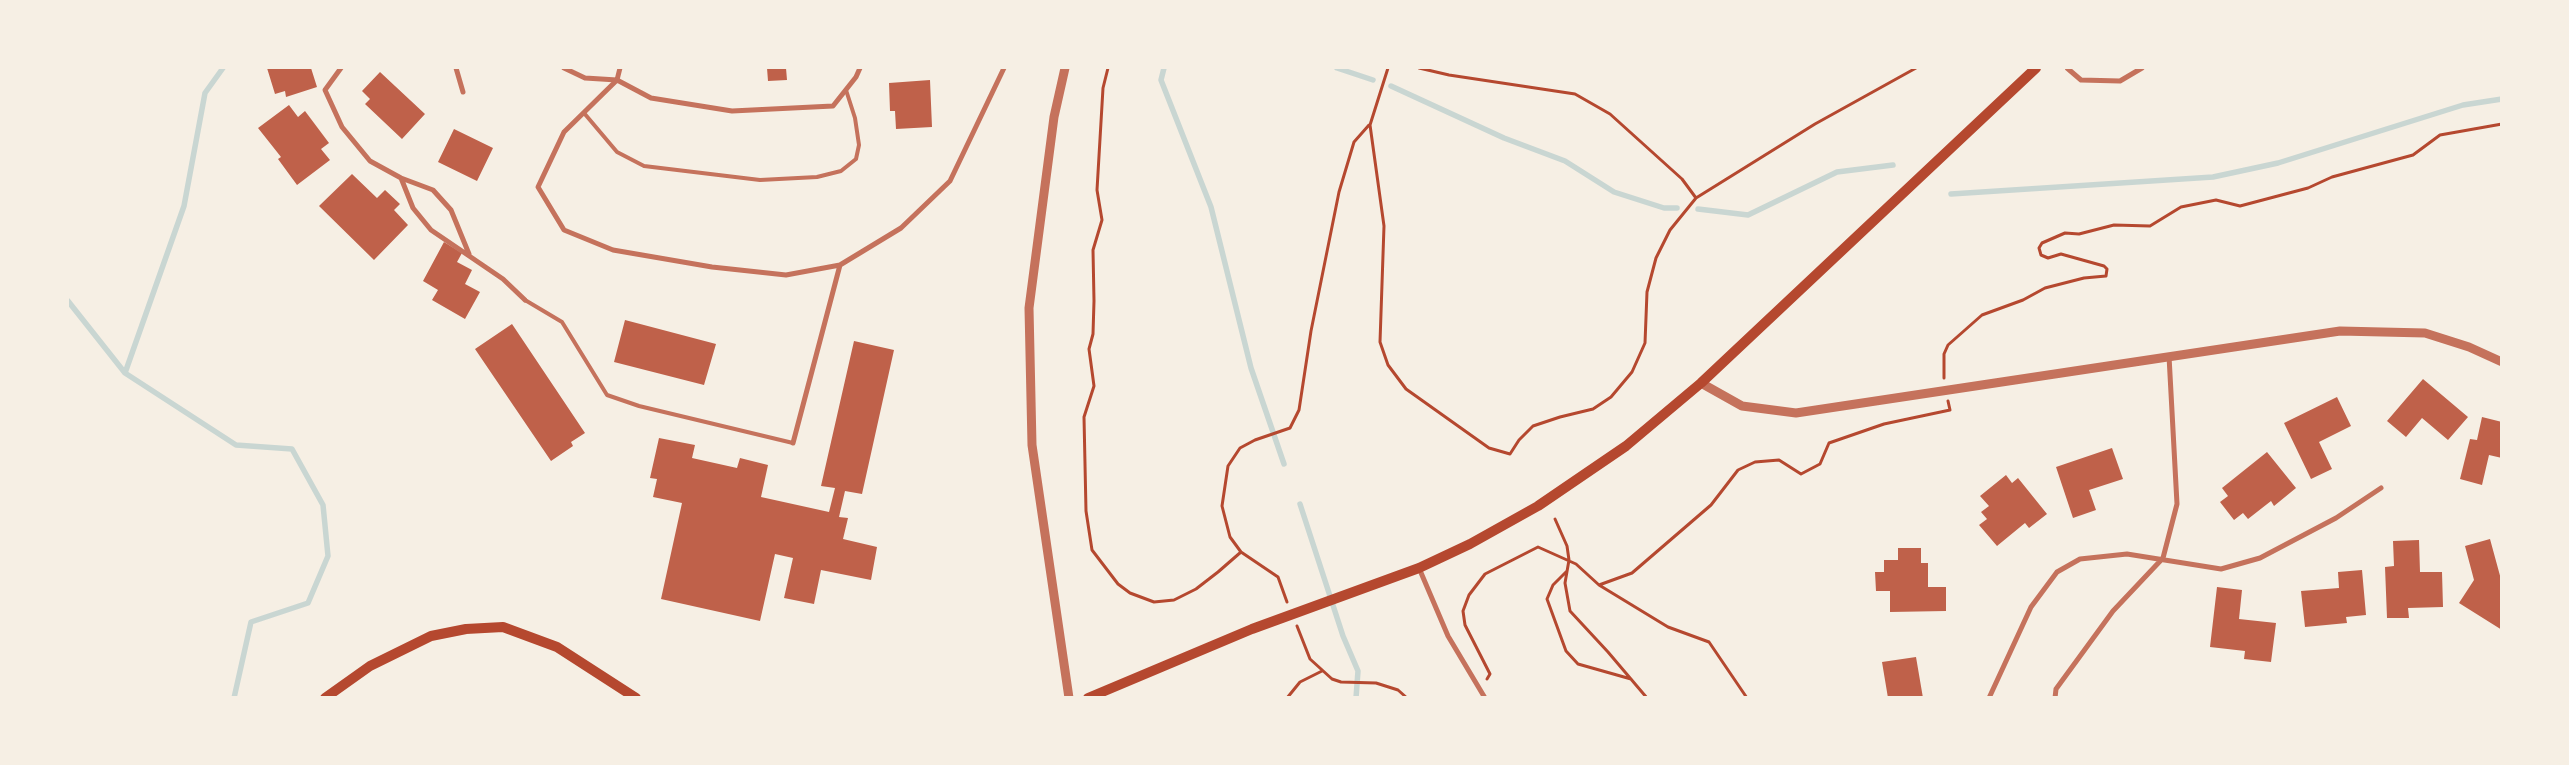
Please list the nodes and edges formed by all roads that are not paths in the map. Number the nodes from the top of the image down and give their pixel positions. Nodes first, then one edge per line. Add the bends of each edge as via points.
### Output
1 (341, 68) edge
2 (456, 68) edge
3 (564, 68) edge
4 (620, 68) edge
5 (860, 68) edge
6 (1004, 68) edge
7 (1065, 68) edge
8 (2036, 68) edge
9 (2067, 68) edge
10 (2142, 68) edge
11 (618, 80) junction
12 (846, 90) junction
13 (463, 92) dead end
14 (584, 113) junction
15 (401, 178) junction
16 (469, 254) junction
17 (840, 265) junction
18 (525, 300) joint
19 (2169, 356) junction
20 (2502, 362) edge
21 (1701, 382) junction
22 (793, 443) joint
23 (2381, 488) dead end
24 (2163, 558) junction
25 (1419, 568) junction
26 (325, 698) edge
27 (636, 698) edge
28 (1069, 698) edge
29 (1088, 698) edge
30 (1485, 698) edge
31 (1988, 698) edge
32 (2055, 698) edge

1 - 15 street via 325,90 342,128 370,161
2 - 13 street
3 - 11 street via 585,78
4 - 11 street
5 - 12 street
6 - 17 street via 950,181 901,228
7 - 28 street via 1054,117 1029,308 1032,445
8 - 21 main road
9 - 10 street via 2081,80 2120,81
11 - 12 street via 651,98 732,111 833,106
11 - 14 street
12 - 14 lane via 859,145 856,159 841,171 817,177 760,180 644,166 617,152
14 - 17 street via 564,132 538,187 564,230 613,250 712,267 786,275
15 - 16 street via 413,208 431,230
15 - 16 street via 433,190 445,203
16 - 18 street
17 - 22 street
18 - 22 lane via 562,322 607,395 639,406
19 - 20 street via 2340,331 2383,330 2425,333 2470,347
19 - 21 street via 1796,413 1742,406
19 - 24 street via 2177,504
21 - 25 main road via 1626,446 1538,506
23 - 24 street via 2336,518 2260,558 2221,569
24 - 31 street via 2127,554 2080,559 2057,572 2031,607
24 - 32 street via 2113,611 2056,689
25 - 29 main road via 1252,629
25 - 30 street via 1448,636
26 - 27 main road via 370,666 431,636 466,629 503,627 556,647

